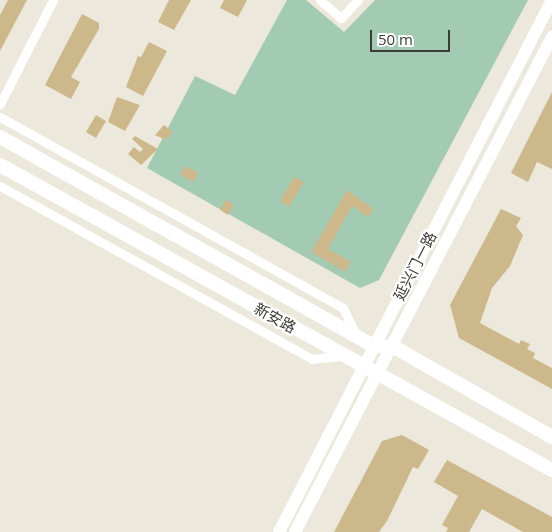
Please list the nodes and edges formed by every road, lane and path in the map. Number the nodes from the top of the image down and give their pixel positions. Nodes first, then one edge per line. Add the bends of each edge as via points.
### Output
1 (53, 0) edge
2 (320, 0) edge
3 (358, 0) edge
4 (552, 0) edge
5 (552, 37) edge
6 (0, 104) edge
7 (0, 117) edge
8 (0, 137) edge
9 (0, 165) edge
10 (0, 186) edge
11 (357, 337) junction
12 (374, 346) junction
13 (394, 347) junction
14 (343, 356) junction
15 (362, 367) junction
16 (378, 376) junction
17 (552, 437) edge
18 (552, 470) edge
19 (279, 532) edge
20 (295, 532) edge

1 - 6 street
2 - 3 street via 341,18
4 - 12 street, 延兴门一路
5 - 13 street, 延兴门一路
7 - 11 street via 343,308
8 - 11 main road, 新安路
9 - 14 main road, 新安路
10 - 14 street via 312,359
11 - 12 main road, 新安路
12 - 13 main road, 新安路
12 - 15 street, 延兴门一路
13 - 16 street, 延兴门一路
13 - 17 main road, 新安路
14 - 15 main road, 新安路
15 - 16 main road, 新安路
15 - 19 street, 延兴门一路
16 - 18 main road, 新安路
16 - 20 street, 延兴门一路

